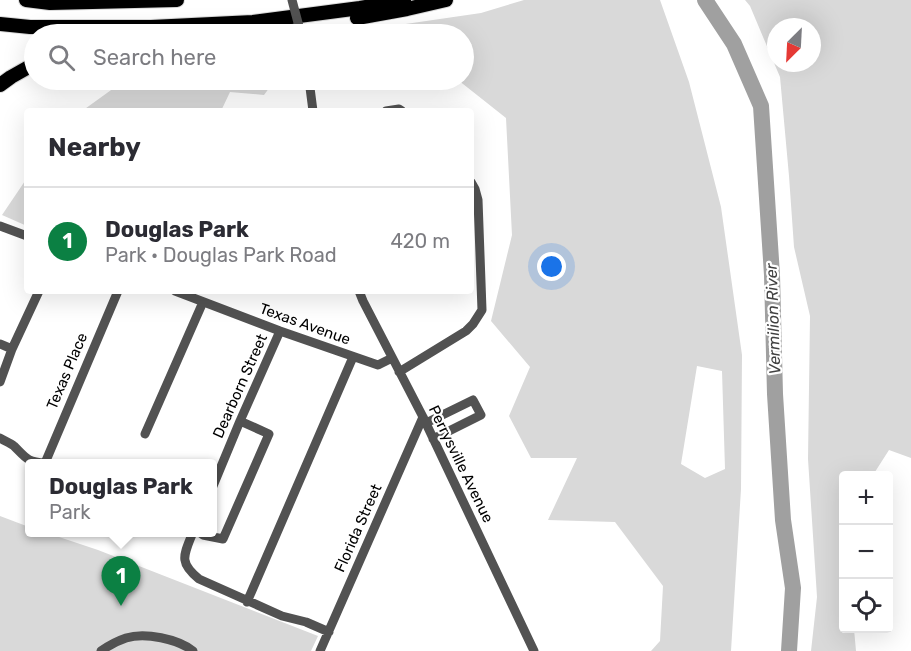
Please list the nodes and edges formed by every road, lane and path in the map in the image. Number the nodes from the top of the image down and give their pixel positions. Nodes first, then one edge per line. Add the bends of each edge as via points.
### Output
1 (26, 0) edge
2 (177, 0) edge
3 (292, 0) edge
4 (404, 0) edge
5 (446, 0) edge
6 (0, 24) edge
7 (212, 24) edge
8 (298, 24) edge
9 (308, 24) edge
10 (24, 26) edge
11 (24, 70) edge
12 (0, 85) edge
13 (310, 90) edge
14 (313, 108) edge
15 (474, 187) edge
16 (0, 226) edge
17 (24, 235) edge
18 (38, 294) edge
19 (117, 294) edge
20 (183, 294) edge
21 (360, 294) edge
22 (203, 302) junction
23 (280, 331) junction
24 (0, 344) edge
25 (12, 350) junction
26 (353, 357) junction
27 (392, 358) junction
28 (399, 372) junction
29 (0, 382) edge
30 (424, 420) junction
31 (240, 421) junction
32 (145, 434) dead end
33 (0, 438) edge
34 (433, 439) junction
35 (26, 459) edge
36 (47, 459) edge
37 (217, 476) edge
38 (191, 537) edge
39 (213, 537) edge
40 (247, 602) junction
41 (329, 632) junction
42 (100, 651) edge
43 (193, 651) edge
44 (320, 651) edge
45 (534, 651) edge

1 - 2 highway
3 - 8 street, bridge
4 - 7 highway via 253,22
5 - 9 highway via 360,18
6 - 10 highway
11 - 12 highway
13 - 14 street
15 - 28 street via 478,200 482,310 465,332
16 - 17 street
18 - 25 street
19 - 36 street, Texas Place
20 - 22 street, Texas Avenue
21 - 27 street, Perrysville Avenue
22 - 23 street, Texas Avenue
22 - 32 street
23 - 26 street, Texas Avenue
23 - 31 street, Dearborn Street
24 - 25 street
25 - 29 street
26 - 27 street, Texas Avenue via 378,365
26 - 40 street
27 - 28 street, Perrysville Avenue
28 - 30 street, Perrysville Avenue
30 - 34 street, Perrysville Avenue
30 - 34 street via 473,400 481,415
30 - 41 street, Florida Street
31 - 37 street, Dearborn Street
31 - 39 street via 269,434 223,539
33 - 35 street
34 - 45 street, Perrysville Avenue
38 - 40 street via 184,555 188,571
40 - 41 street
41 - 44 street, Florida Street
42 - 43 street via 140,636 176,641

